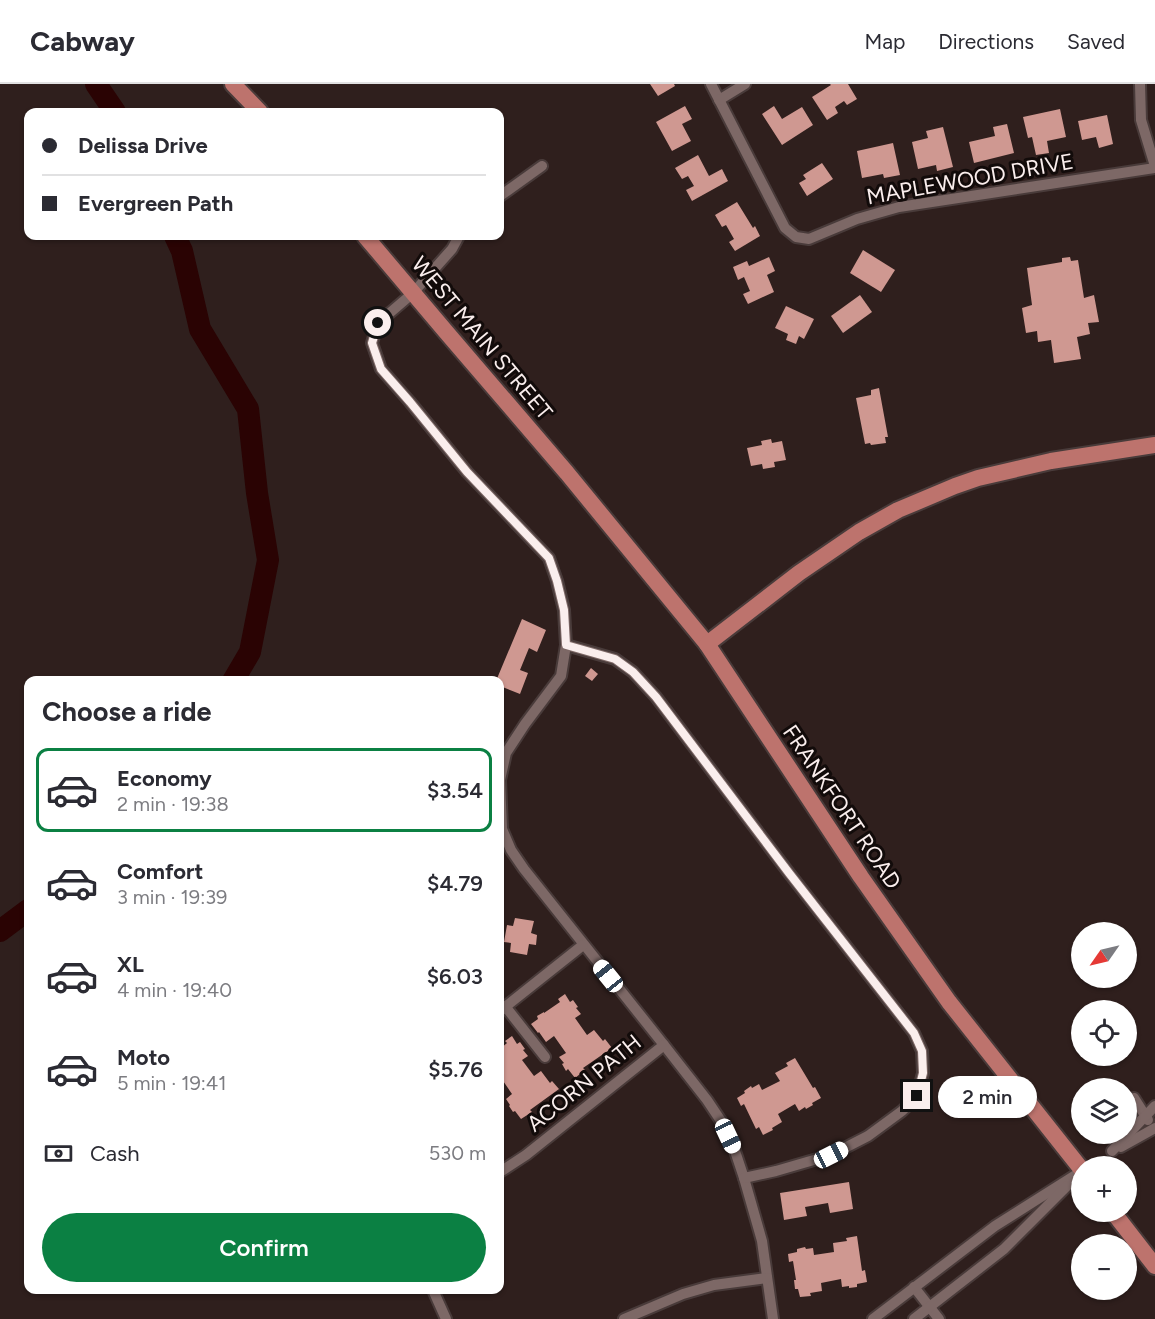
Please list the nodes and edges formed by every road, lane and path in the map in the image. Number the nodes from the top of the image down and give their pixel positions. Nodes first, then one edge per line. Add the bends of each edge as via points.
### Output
1 (233, 84) edge
2 (711, 84) edge
3 (745, 84) edge
4 (1140, 84) edge
5 (719, 100) junction
6 (256, 108) edge
7 (542, 166) dead end
8 (1155, 167) edge
9 (504, 193) edge
10 (368, 240) edge
11 (457, 240) edge
12 (413, 293) junction
13 (1155, 445) edge
14 (564, 470) joint
15 (707, 644) junction
16 (566, 645) junction
17 (504, 762) edge
18 (504, 833) edge
19 (583, 945) junction
20 (504, 1007) edge
21 (504, 1011) edge
22 (664, 1045) junction
23 (545, 1057) dead end
24 (1137, 1103) edge
25 (1155, 1106) edge
26 (1145, 1116) junction
27 (1155, 1129) edge
28 (1071, 1157) edge
29 (504, 1169) edge
30 (744, 1178) junction
31 (1071, 1178) edge
32 (1071, 1182) edge
33 (1121, 1222) edge
34 (1155, 1266) edge
35 (767, 1278) junction
36 (914, 1287) junction
37 (435, 1294) edge
38 (931, 1307) junction
39 (446, 1319) edge
40 (624, 1319) edge
41 (773, 1319) edge
42 (873, 1319) edge
43 (914, 1319) edge
44 (939, 1319) edge

1 - 6 main road
2 - 5 street
3 - 5 street
4 - 8 street via 1141,120
5 - 8 street, MAPLEWOOD DRIVE via 785,228 796,237 809,239 856,219 899,207
7 - 9 street
10 - 12 main road, WEST MAIN STREET
11 - 12 street
12 - 14 main road, WEST MAIN STREET
12 - 16 street via 378,323 372,343 381,369 467,472 549,558 564,610
13 - 15 main road via 978,478 908,506 859,532 808,567
14 - 15 main road, FRANKFORT ROAD
15 - 28 main road, FRANKFORT ROAD via 935,983
16 - 17 street via 561,676 525,724
16 - 30 street via 615,659 656,697 914,1033 922,1051 923,1073 917,1096 868,1136 831,1155
18 - 19 street via 524,869
19 - 20 street
19 - 22 street
21 - 23 street
22 - 29 street, ACORN PATH
22 - 30 street via 723,1124
24 - 26 street
25 - 26 street
26 - 27 street
26 - 27 street via 1112,1151
30 - 35 street via 762,1241
31 - 36 street via 995,1226
32 - 38 street via 1004,1249
33 - 34 main road
35 - 40 street via 682,1294
35 - 41 street
36 - 38 street
36 - 42 street
37 - 39 street
38 - 43 street
38 - 44 street

